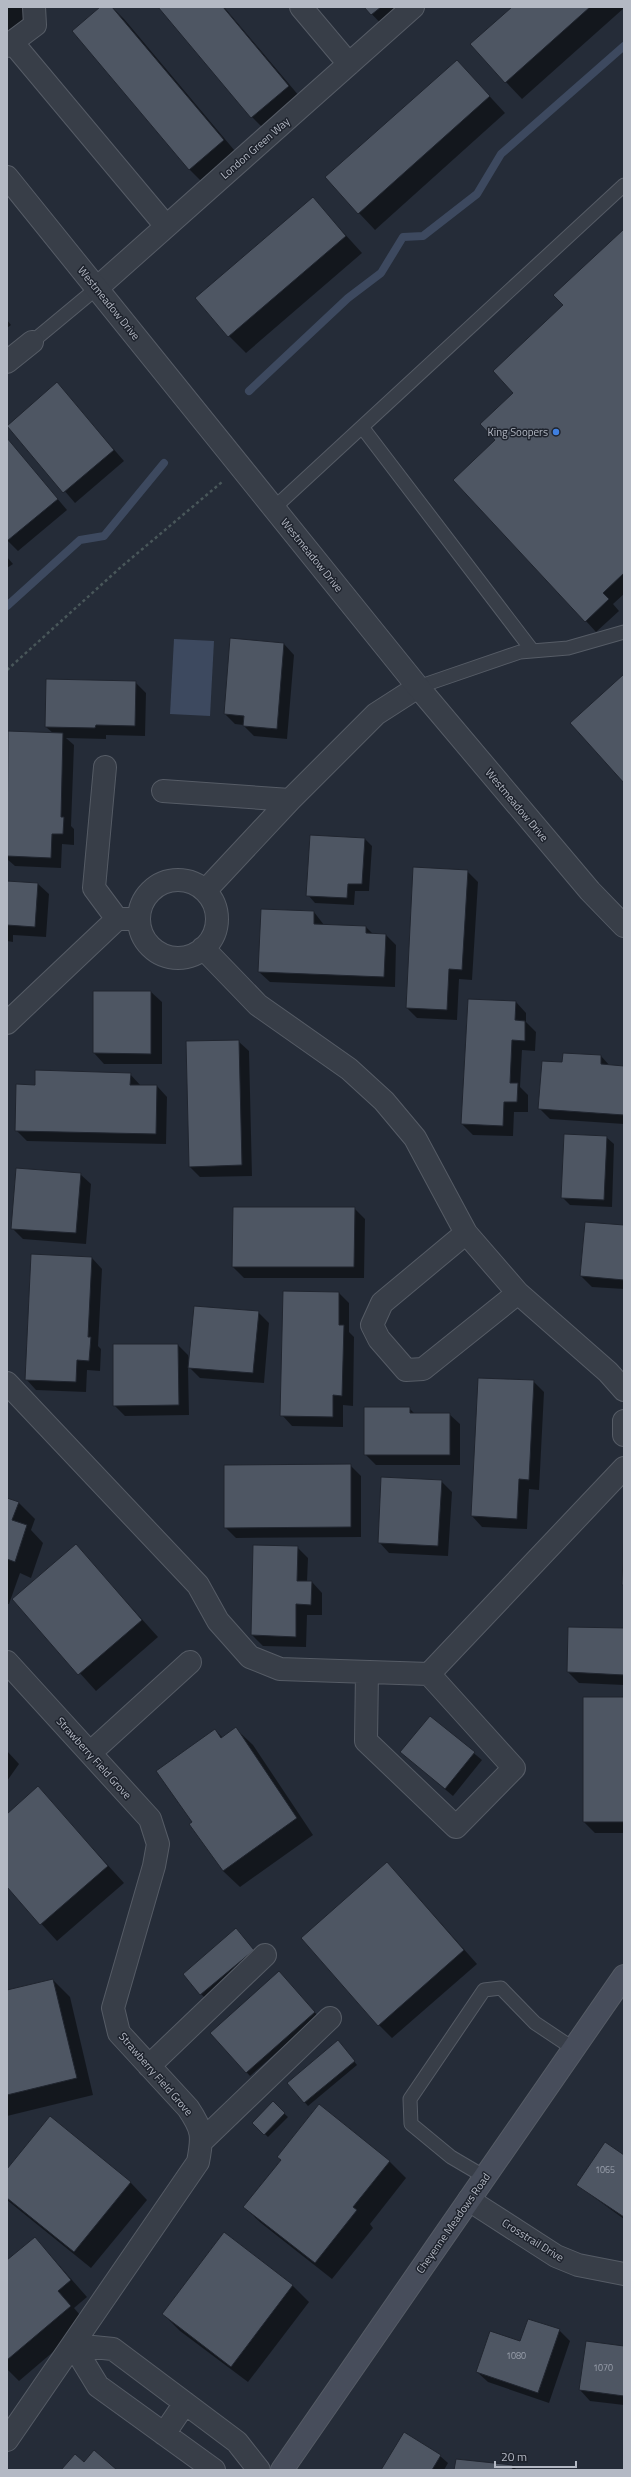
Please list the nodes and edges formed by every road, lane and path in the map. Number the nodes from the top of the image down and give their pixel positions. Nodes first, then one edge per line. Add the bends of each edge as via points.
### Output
1 (34, 7) edge
2 (301, 7) edge
3 (413, 7) edge
4 (10, 44) edge
5 (349, 64) junction
6 (7, 177) edge
7 (624, 185) edge
8 (166, 226) junction
9 (97, 288) junction
10 (32, 342) joint
11 (7, 362) edge
12 (362, 427) junction
13 (240, 467) junction
14 (274, 508) junction
15 (624, 632) edge
16 (532, 650) junction
17 (7, 670) edge
18 (418, 687) junction
19 (105, 767) dead end
20 (163, 791) dead end
21 (290, 800) junction
22 (205, 891) junction
23 (117, 919) junction
24 (139, 919) junction
25 (624, 926) edge
26 (203, 948) junction
27 (7, 1023) edge
28 (466, 1233) junction
29 (518, 1294) junction
30 (7, 1383) edge
31 (624, 1390) edge
32 (624, 1421) edge
33 (624, 1435) edge
34 (624, 1468) edge
35 (7, 1662) edge
36 (190, 1662) dead end
37 (367, 1672) junction
38 (429, 1674) junction
39 (90, 1753) junction
40 (265, 1955) dead end
41 (624, 1976) edge
42 (330, 2018) dead end
43 (574, 2049) junction
44 (149, 2066) junction
45 (203, 2140) junction
46 (485, 2177) junction
47 (469, 2200) junction
48 (624, 2274) edge
49 (73, 2345) junction
50 (185, 2403) junction
51 (164, 2434) junction
52 (7, 2440) edge
53 (214, 2470) edge
54 (260, 2470) edge
55 (282, 2470) edge

1 - 4 street via 35,25
2 - 5 street
3 - 5 street, London Green Way
4 - 8 street
5 - 8 street, London Green Way
6 - 9 street, Westmeadow Drive
7 - 12 lane
8 - 9 street, London Green Way
9 - 10 lane
9 - 13 street, Westmeadow Drive
10 - 11 street
12 - 14 lane
12 - 16 lane
13 - 14 street, Westmeadow Drive
13 - 17 path via 121,567
14 - 18 street, Westmeadow Drive
15 - 16 lane via 568,648
16 - 18 lane via 468,668
18 - 21 street via 376,714
18 - 25 street, Westmeadow Drive via 590,891
19 - 23 street via 94,888
20 - 21 street
21 - 22 street
22 - 24 street via 188,881 162,883 143,900
22 - 26 street via 216,907 217,920 215,933
23 - 24 street
23 - 27 street
24 - 26 street via 143,937 150,948 161,955 186,958
26 - 28 street via 258,1005 349,1069 384,1101 415,1138
28 - 29 street
28 - 29 street via 382,1303 372,1325 379,1339 406,1370 423,1369
29 - 31 street via 608,1372
30 - 37 street via 198,1585 218,1621 250,1657 280,1669
32 - 33 street
34 - 38 street
35 - 39 street, Strawberry Field Grove
36 - 39 street
37 - 38 street
37 - 38 street via 366,1741 456,1827 514,1768
39 - 44 street, Strawberry Field Grove via 150,1819 158,1844 113,2008 119,2033
40 - 44 street
41 - 43 main road, Cheyenne Meadows Road
42 - 45 street
43 - 46 main road, Cheyenne Meadows Road
43 - 46 lane via 534,2023 500,1988 484,1990 410,2099 411,2124 451,2157
44 - 45 street, Strawberry Field Grove via 188,2108 197,2122
45 - 49 street via 198,2162
46 - 47 main road, Cheyenne Meadows Road
47 - 48 street, Crosstrail Drive via 556,2256 578,2265
47 - 55 main road, Cheyenne Meadows Road
49 - 50 street via 113,2349
49 - 51 street via 98,2386
49 - 52 street
50 - 51 street
50 - 54 street via 238,2442
51 - 53 street

